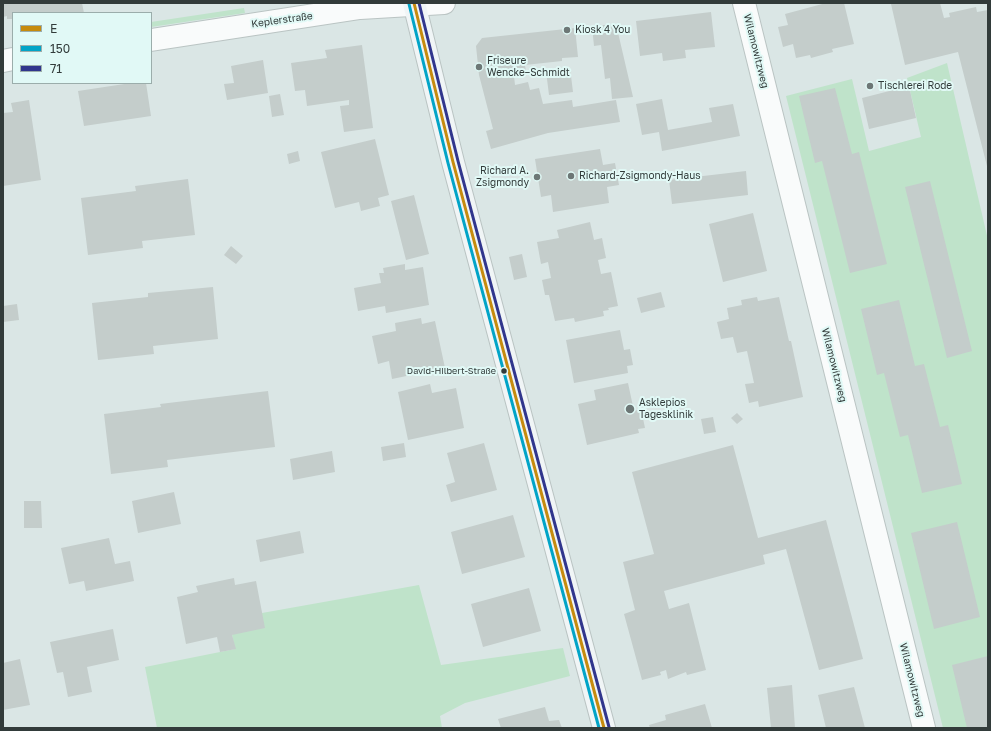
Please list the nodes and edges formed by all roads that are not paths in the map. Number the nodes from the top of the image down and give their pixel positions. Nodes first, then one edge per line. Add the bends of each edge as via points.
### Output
1 (444, 3) edge
2 (744, 3) edge
3 (414, 4) edge
4 (152, 40) edge
5 (604, 728) edge
6 (924, 728) edge

1 - 3 street
2 - 6 street, Wilamowitzweg
3 - 4 street, Keplerstraße via 360,8
3 - 5 street via 453,162

